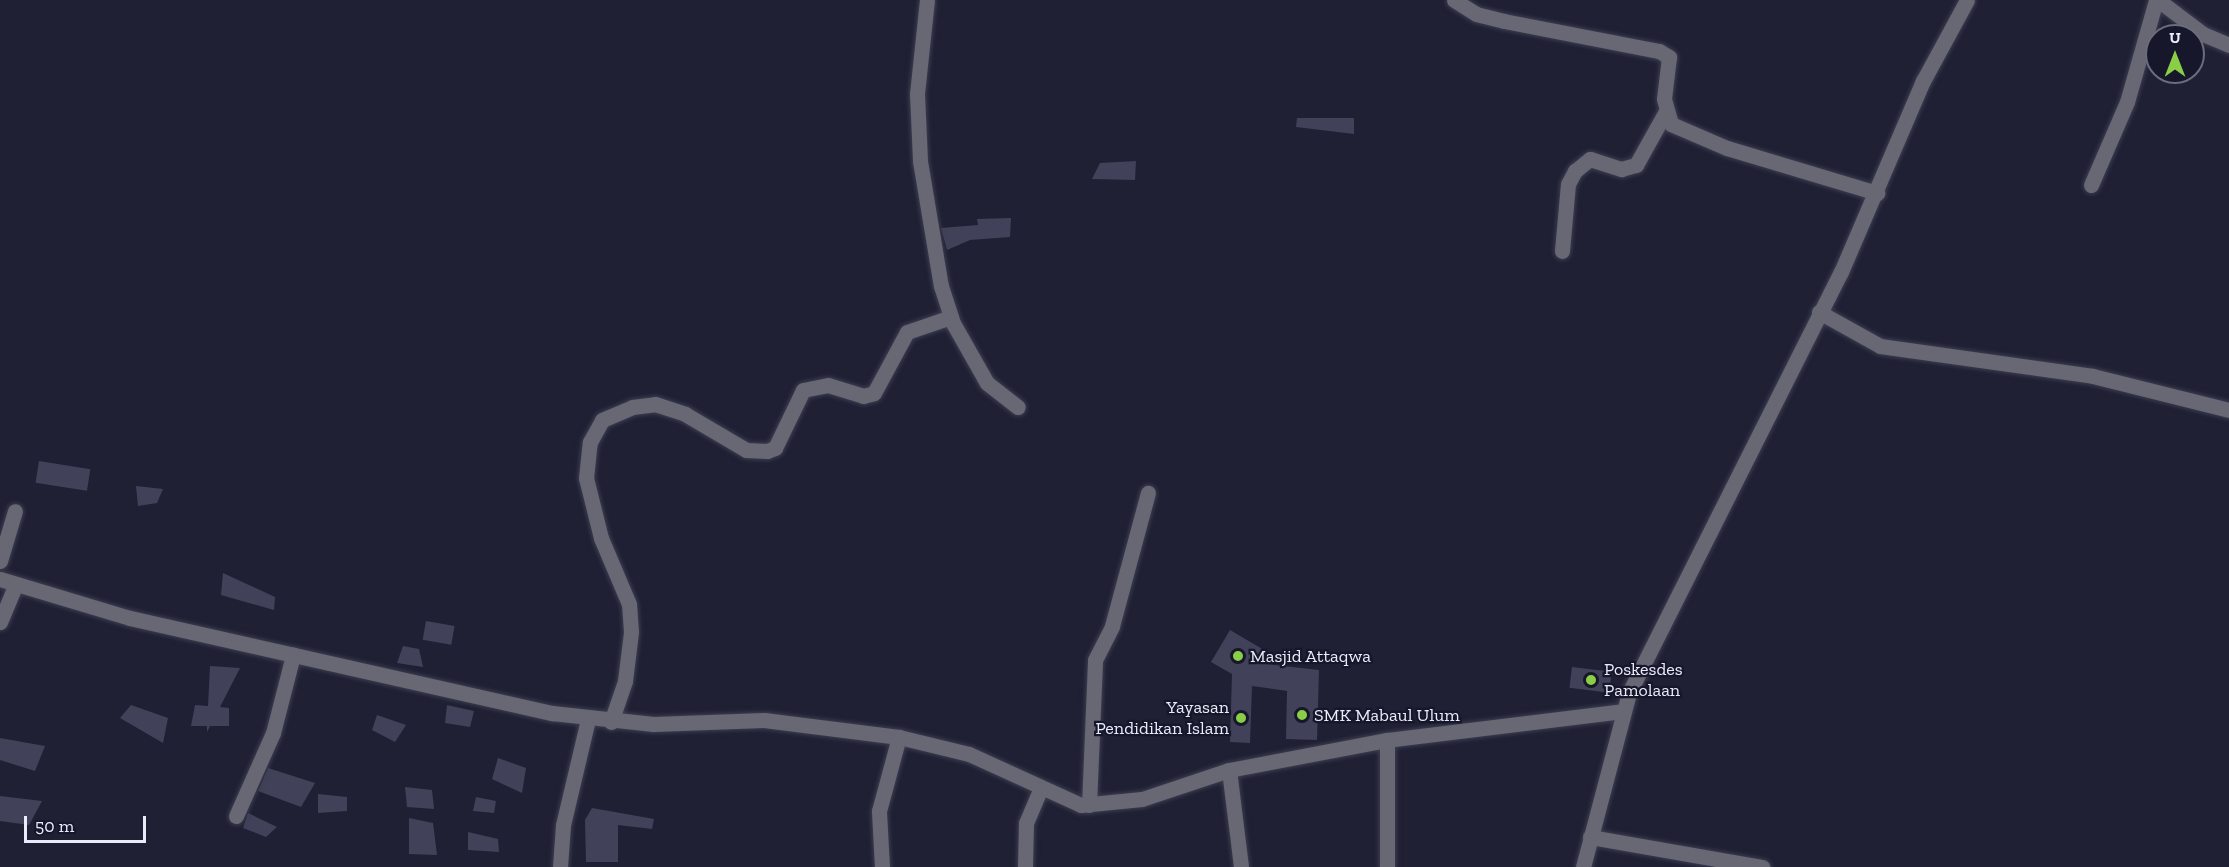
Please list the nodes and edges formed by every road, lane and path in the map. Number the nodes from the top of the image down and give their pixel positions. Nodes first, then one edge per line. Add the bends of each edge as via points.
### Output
1 (927, 0) edge
2 (1454, 0) edge
3 (1967, 0) edge
4 (2157, 0) edge
5 (2229, 45) edge
6 (1666, 111) junction
7 (2091, 185) dead end
8 (1877, 193) junction
9 (1562, 251) dead end
10 (1819, 312) junction
11 (951, 317) junction
12 (1018, 407) dead end
13 (2229, 410) edge
14 (1148, 493) dead end
15 (15, 511) dead end
16 (0, 561) edge
17 (0, 579) edge
18 (16, 584) junction
19 (0, 622) edge
20 (293, 656) junction
21 (1623, 711) junction
22 (588, 719) junction
23 (610, 722) junction
24 (899, 737) junction
25 (1387, 740) junction
26 (1229, 770) junction
27 (1040, 790) junction
28 (1089, 805) junction
29 (236, 816) dead end
30 (1590, 837) junction
31 (560, 867) edge
32 (882, 867) edge
33 (1025, 867) edge
34 (1241, 867) edge
35 (1387, 867) edge
36 (1583, 867) edge
37 (1762, 867) edge

1 - 11 street via 917,94 920,161 929,228
2 - 6 street via 1476,14 1504,21 1659,51 1669,57
3 - 8 street via 1923,81
4 - 5 street via 2203,34
4 - 7 street via 2127,102
6 - 8 street via 1671,124 1689,134
6 - 9 street via 1636,165 1621,169 1590,159 1575,171 1568,184
8 - 10 street
10 - 13 street via 1880,346 2093,376
10 - 21 street
11 - 12 street via 987,382
11 - 23 street via 907,332 874,393 863,396 828,385 803,390 775,448 767,451 746,450 655,404 632,407 602,420 590,442 586,478 601,538 629,604 631,633 625,681
14 - 28 street via 1112,626 1095,660
15 - 16 street
17 - 18 street
18 - 19 street
18 - 20 street via 130,618
20 - 22 street
20 - 29 street via 273,733
21 - 25 street
21 - 30 street
22 - 23 street
22 - 31 street via 563,825
23 - 24 street via 764,720
24 - 27 street via 969,754
24 - 32 street via 879,811
25 - 26 street
25 - 35 street
26 - 28 street via 1142,799
26 - 34 street
27 - 28 street
27 - 33 street via 1026,823
30 - 36 street
30 - 37 street

